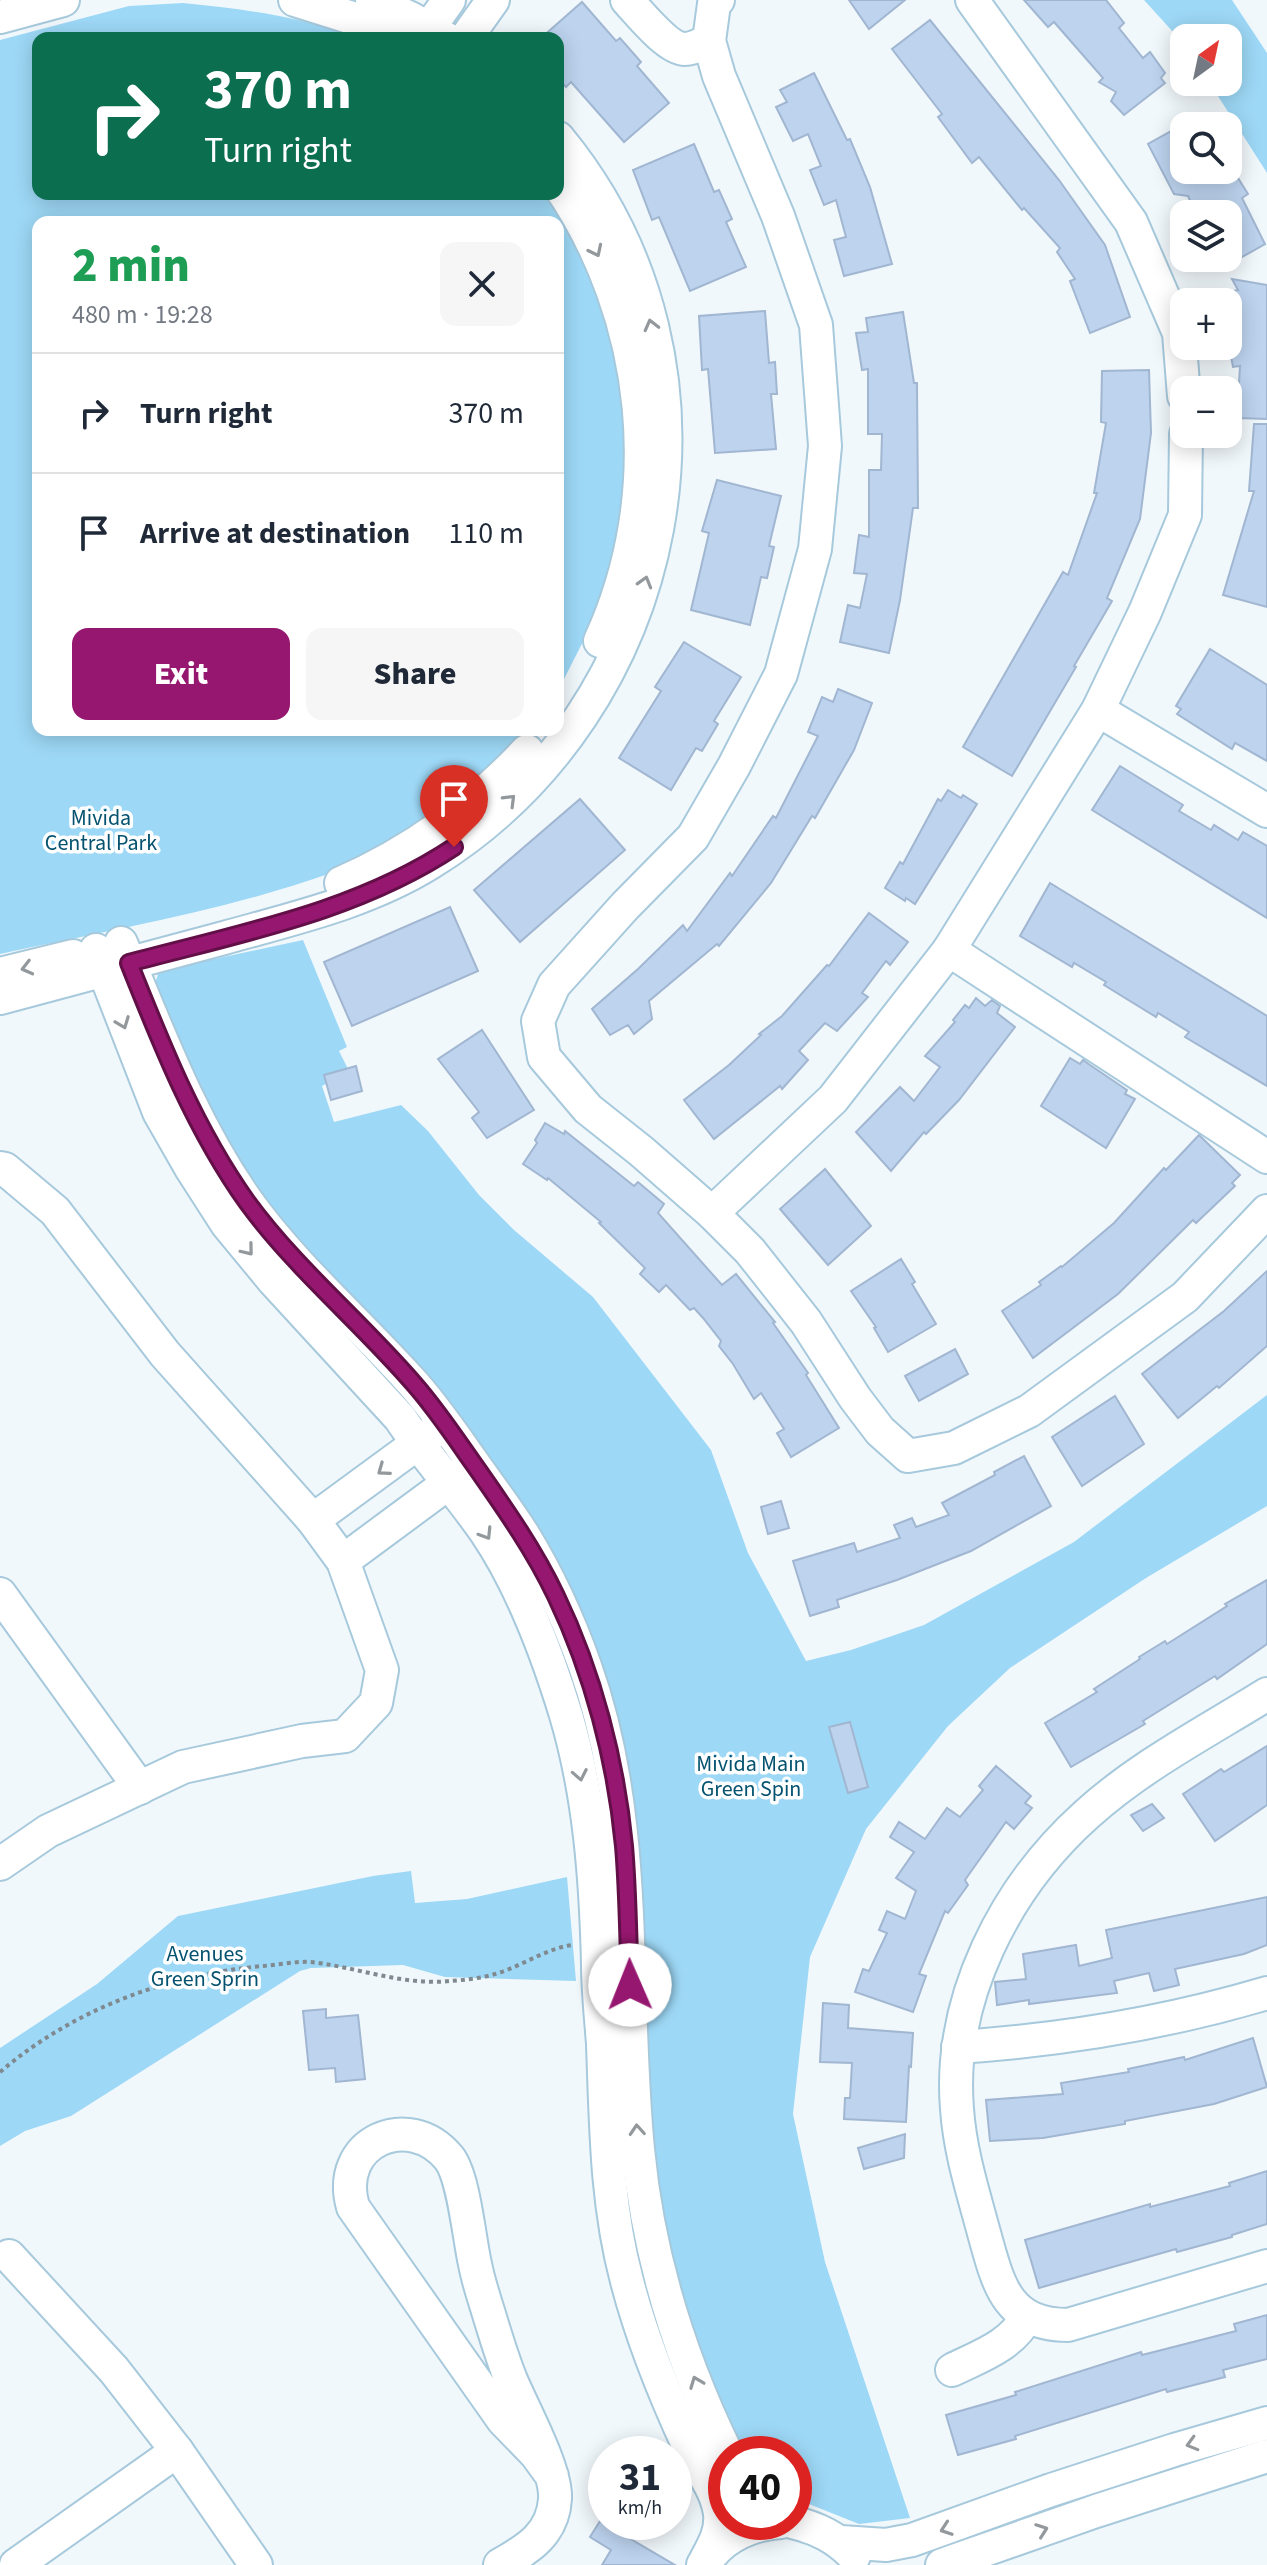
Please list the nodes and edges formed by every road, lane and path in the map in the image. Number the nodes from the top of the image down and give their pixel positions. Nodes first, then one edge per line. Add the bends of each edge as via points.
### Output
1 (63, 0) edge
2 (295, 0) edge
3 (372, 0) edge
4 (449, 0) edge
5 (493, 0) edge
6 (627, 0) edge
7 (972, 0) edge
8 (714, 1) edge
9 (0, 17) edge
10 (384, 32) edge
11 (435, 32) edge
12 (437, 32) edge
13 (470, 32) edge
14 (709, 41) junction
15 (564, 146) edge
16 (564, 194) edge
17 (1182, 376) edge
18 (1186, 448) edge
19 (564, 703) edge
20 (1098, 710) junction
21 (539, 736) edge
22 (1267, 811) edge
23 (949, 950) junction
24 (112, 957) junction
25 (0, 974) edge
26 (0, 998) edge
27 (1267, 1157) edge
28 (0, 1168) edge
29 (1267, 1211) edge
30 (712, 1213) junction
31 (445, 1423) junction
32 (417, 1444) junction
33 (461, 1473) junction
34 (313, 1520) junction
35 (343, 1561) junction
36 (0, 1594) edge
37 (1267, 1694) edge
38 (140, 1788) junction
39 (0, 1864) edge
40 (598, 1941) junction
41 (1267, 1993) edge
42 (958, 2047) junction
43 (0, 2072) edge
44 (9, 2256) dead end
45 (1267, 2266) edge
46 (1027, 2316) junction
47 (952, 2370) dead end
48 (1267, 2423) edge
49 (720, 2436) edge
50 (177, 2451) junction
51 (1267, 2456) edge
52 (552, 2476) junction
53 (812, 2527) edge
54 (728, 2540) edge
55 (851, 2554) edge
56 (16, 2565) edge
57 (256, 2565) edge
58 (500, 2565) edge
59 (704, 2565) edge
60 (942, 2565) edge

1 - 9 street
2 - 10 street
3 - 11 street
4 - 12 street
5 - 13 street
6 - 14 street via 680,49
7 - 17 street via 1131,222 1179,333
8 - 14 street
14 - 30 street via 816,325 825,446 815,549 781,674 693,837 554,985 538,1021 544,1057 588,1109
24 -> 15 street via 322,911 428,864 479,828 540,769 609,672 637,608 655,543 664,476 663,408 646,305 622,240
16 -> 19 street via 617,301 634,368 641,431 639,499 625,572 601,638
18 - 20 street via 1185,515
20 - 22 street
20 - 23 street
21 - 24 street via 471,803 381,864 333,886
23 - 27 street
23 - 30 street via 833,1099
24 -> 25 street
24 - 26 street
24 - 31 street via 248,1203
24 -> 32 street via 159,1112 191,1168 227,1224 400,1418
28 - 34 street via 55,1211 165,1354
29 - 30 street via 1185,1297 1029,1411 954,1448 908,1456 880,1431 806,1322
31 - 32 street
31 - 33 street
32 - 33 street
32 -> 34 street
33 - 35 street
33 -> 40 street via 539,1641 573,1741 591,1843
49 -> 33 street via 676,2327 649,2234 634,2090 624,1847 599,1714 557,1598 524,1536
34 - 35 street
35 - 38 street via 382,1670 376,1703 345,1736 183,1767
36 - 38 street
37 - 42 street via 1112,1793 1058,1844 992,1940 971,1987
38 - 39 street via 48,1831
40 - 43 path via 557,1947 498,1974 447,1982 306,1962 175,1981 95,2009 27,2049
40 - 59 street via 605,2138 621,2261 647,2347 716,2497 720,2526
41 - 42 street via 1111,2030
42 - 46 street via 957,2109 967,2169 1000,2286
44 - 50 street via 114,2370
45 - 46 street via 1068,2325
46 - 47 street via 1011,2339
48 -> 55 street via 1064,2485 912,2540
50 - 56 street
50 - 57 street
60 -> 51 street
52 - 52 street via 492,2324 451,2160 413,2136 373,2142 351,2170 353,2207 503,2420
52 - 58 street via 556,2495 550,2525 527,2549
53 - 55 street
54 - 59 street

